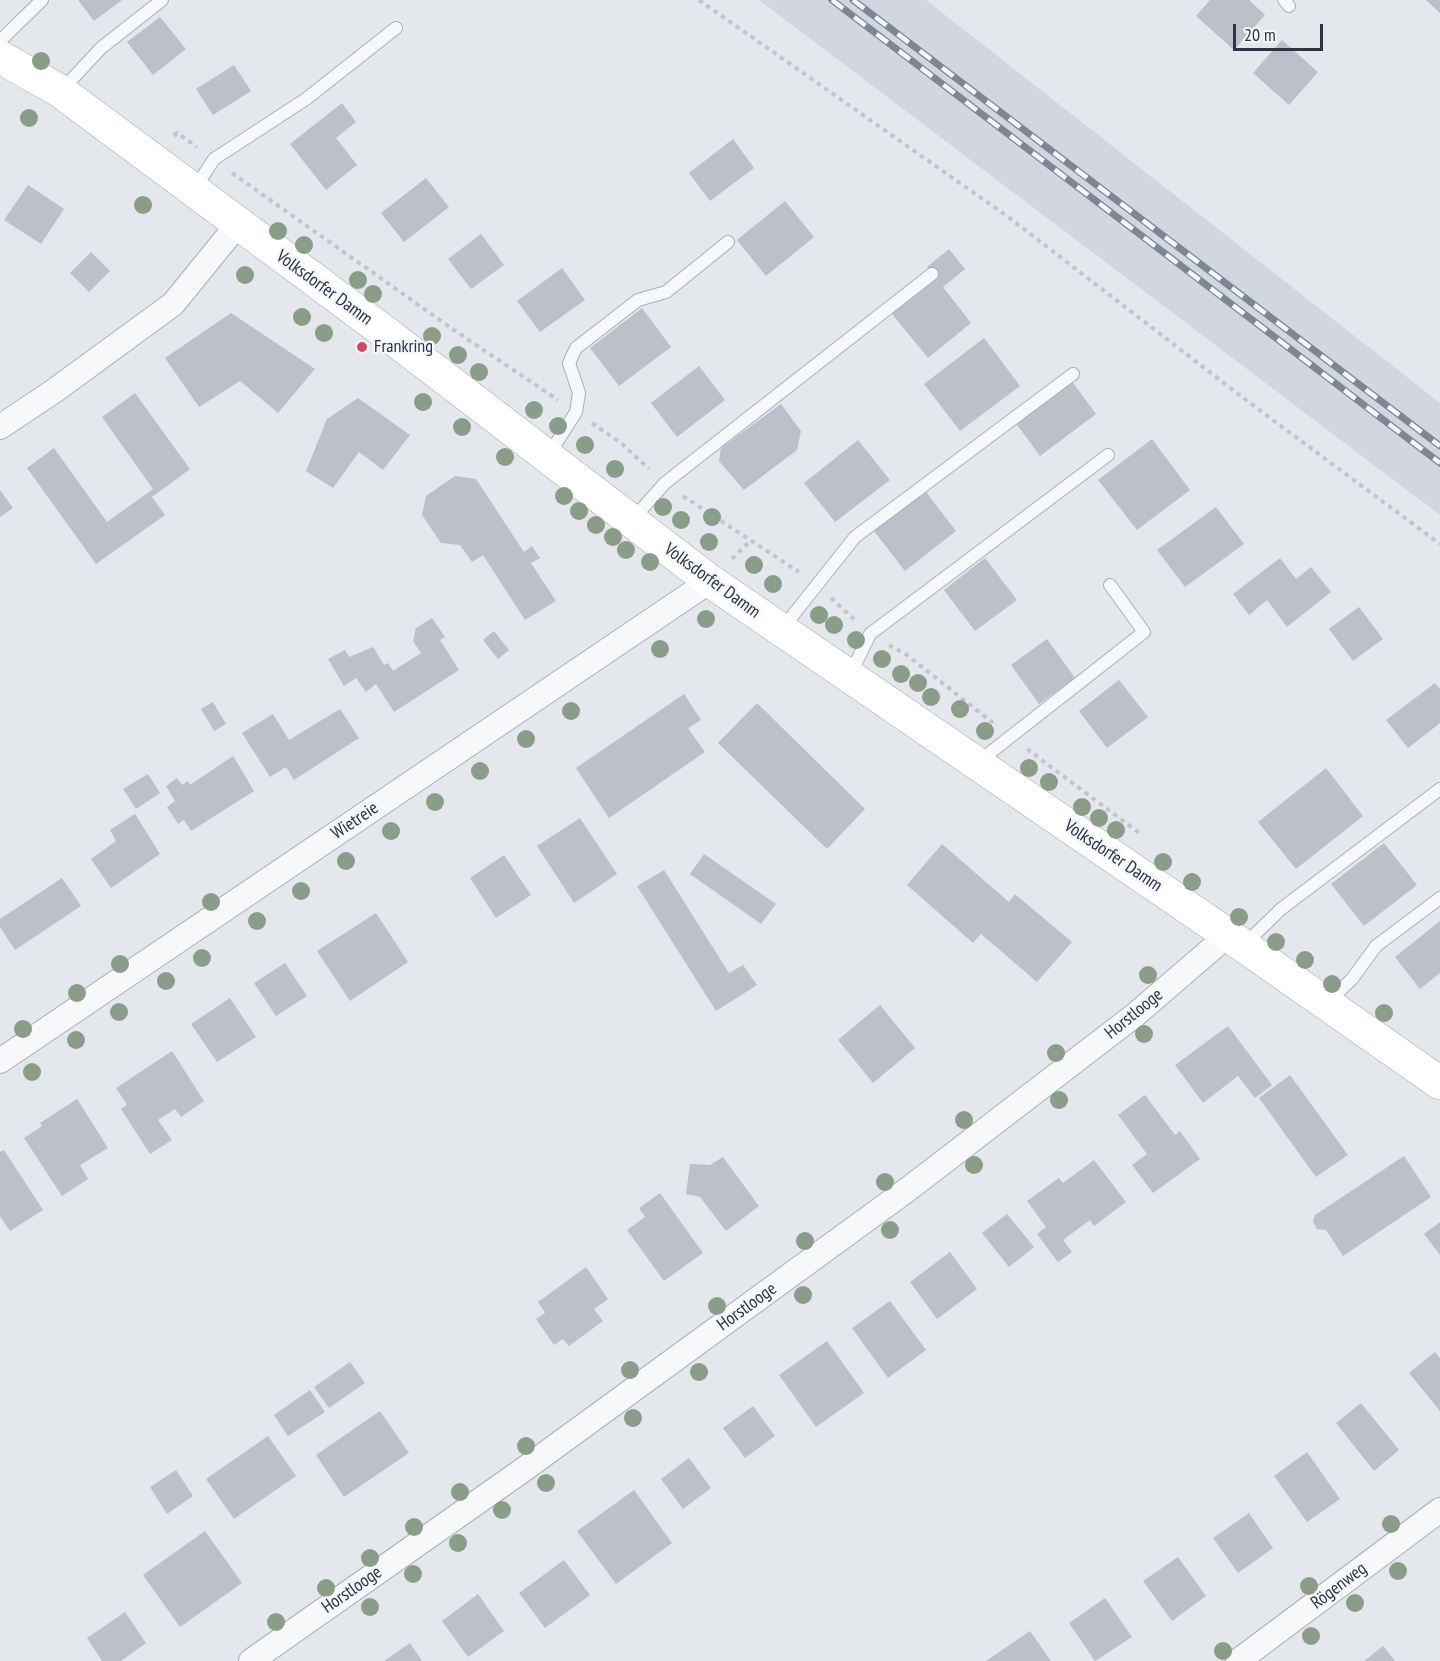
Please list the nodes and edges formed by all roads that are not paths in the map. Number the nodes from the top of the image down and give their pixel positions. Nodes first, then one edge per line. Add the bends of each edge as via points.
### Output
1 (42, 0) edge
2 (162, 0) edge
3 (396, 28) dead end
4 (0, 41) edge
5 (0, 57) edge
6 (60, 91) junction
7 (194, 190) junction
8 (238, 224) junction
9 (728, 242) dead end
10 (932, 274) dead end
11 (1073, 374) dead end
12 (0, 427) edge
13 (1108, 455) dead end
14 (547, 457) junction
15 (631, 521) junction
16 (710, 581) junction
17 (1110, 585) dead end
18 (781, 630) junction
19 (849, 676) junction
20 (976, 763) junction
21 (1440, 789) edge
22 (1440, 898) edge
23 (1236, 940) junction
24 (1326, 1004) junction
25 (0, 1061) edge
26 (1440, 1083) edge
27 (1440, 1510) edge
28 (251, 1661) edge
29 (1238, 1661) edge

1 - 4 lane
2 - 6 lane via 101,48
3 - 7 lane via 306,99 214,159
5 - 6 main road, Volksdorfer Damm
6 - 7 main road, Volksdorfer Damm
7 - 8 main road, Volksdorfer Damm
8 - 12 street via 172,304
8 - 14 main road, Volksdorfer Damm
9 - 14 lane via 666,292 638,300 576,348 569,363 579,393 576,412
10 - 15 lane via 665,483
11 - 18 lane via 855,537
13 - 19 lane via 870,634
14 - 15 main road, Volksdorfer Damm
15 - 16 main road, Volksdorfer Damm
16 - 18 main road, Volksdorfer Damm
16 - 25 street, Wietreie
17 - 20 lane via 1144,632
18 - 19 main road, Volksdorfer Damm
19 - 20 main road, Volksdorfer Damm
20 - 23 main road, Volksdorfer Damm
21 - 23 lane
22 - 24 lane via 1376,946 1352,980
23 - 24 main road, Volksdorfer Damm
23 - 28 street, Horstlooge via 907,1190 523,1470
24 - 26 main road, Volksdorfer Damm
27 - 29 street, Rögenweg

